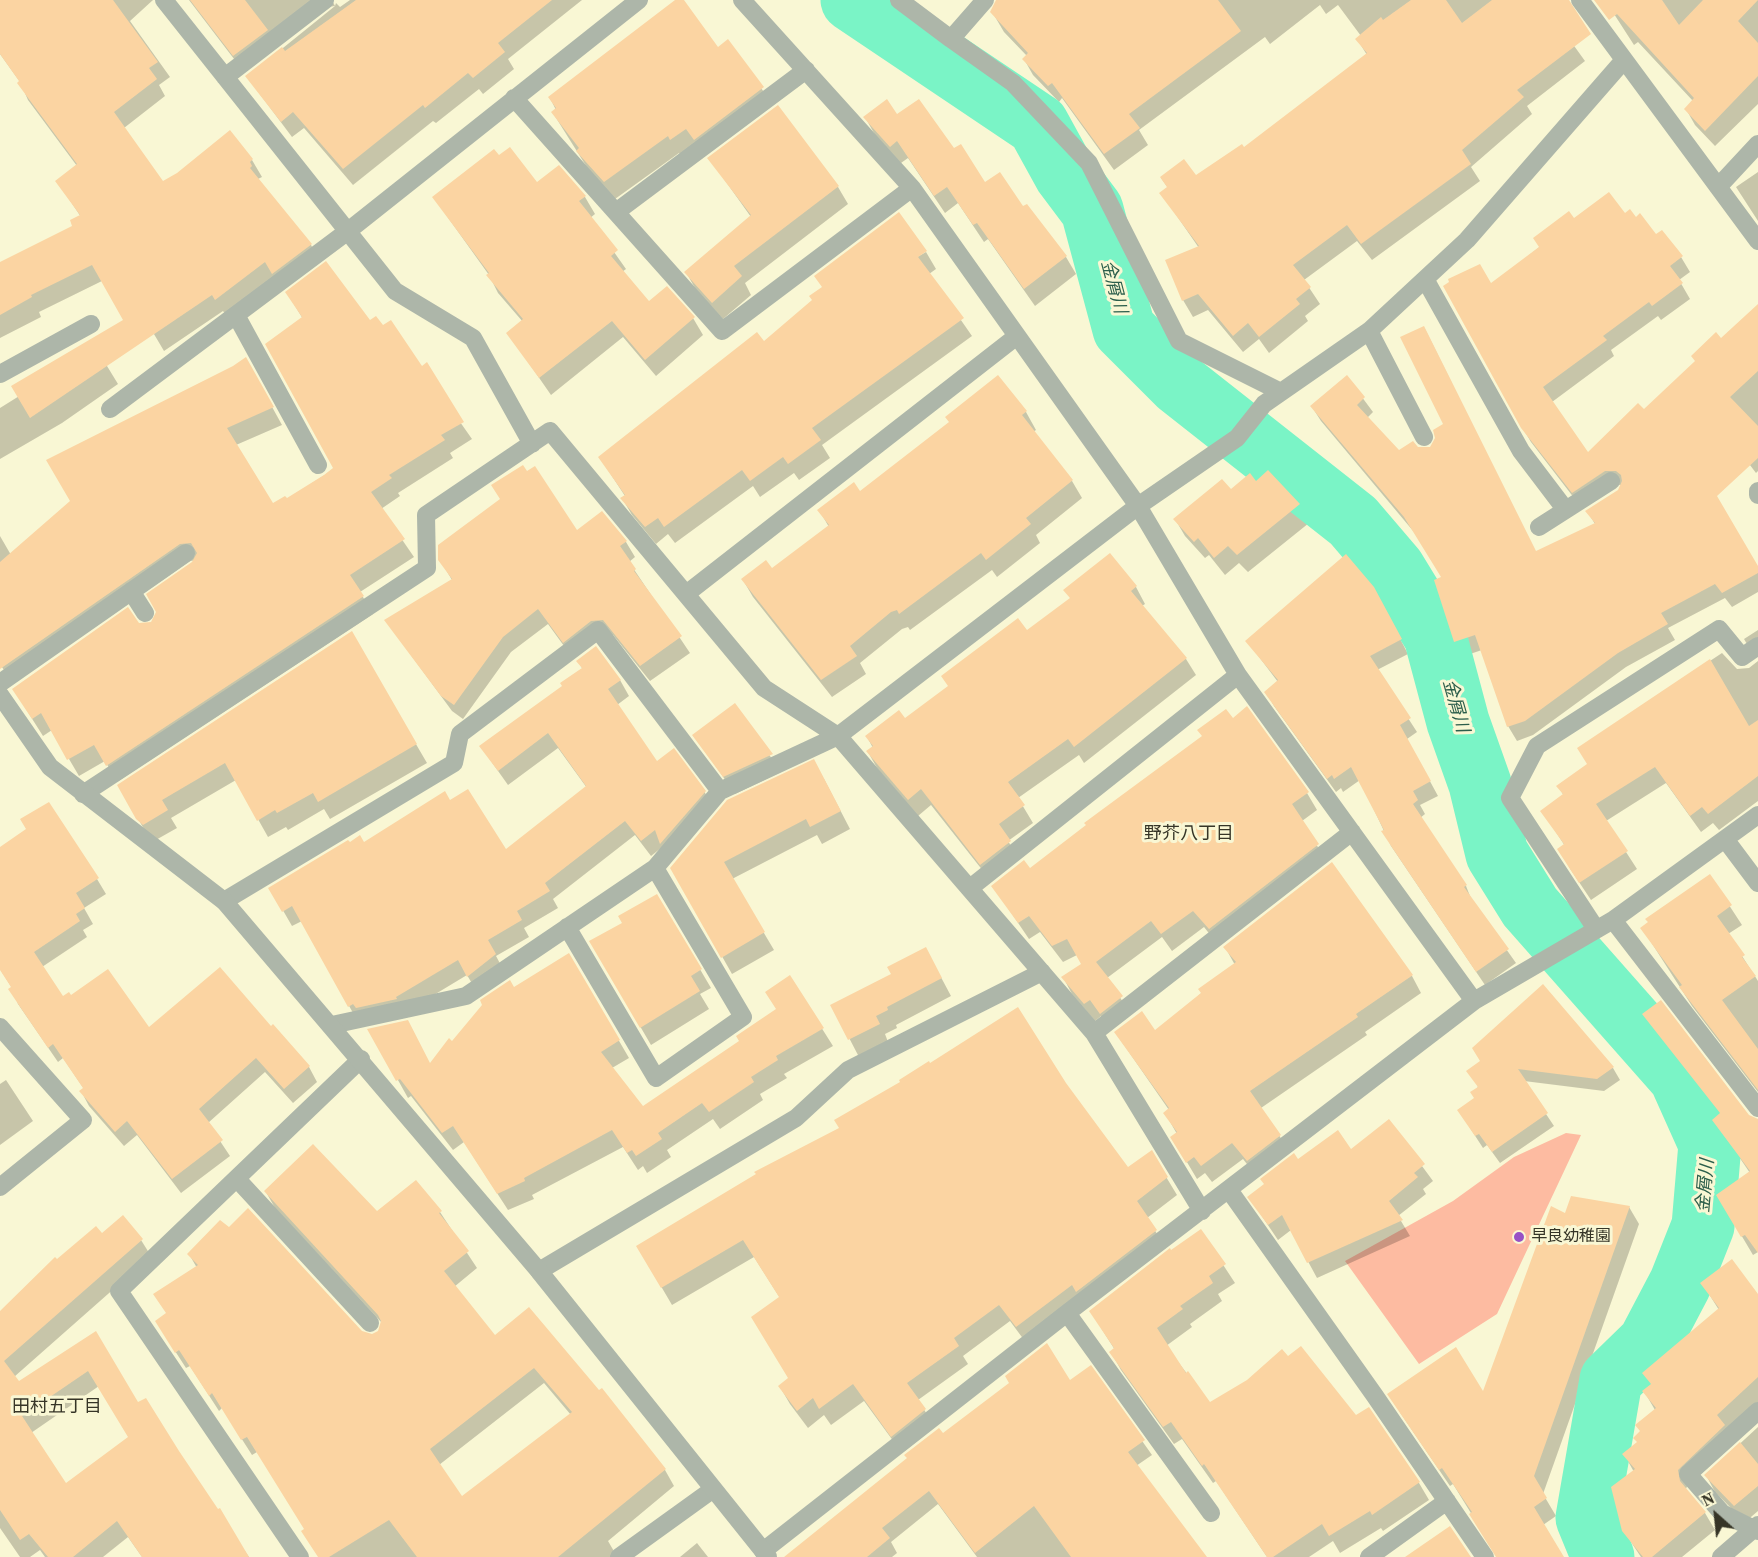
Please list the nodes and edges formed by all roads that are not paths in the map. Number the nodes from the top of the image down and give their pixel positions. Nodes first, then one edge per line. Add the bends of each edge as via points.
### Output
1 (164, 0) edge
2 (325, 0) edge
3 (639, 0) edge
4 (742, 0) edge
5 (899, 0) edge
6 (985, 0) edge
7 (1580, 0) edge
8 (951, 39) junction
9 (1624, 60) junction
10 (806, 70) junction
11 (225, 77) junction
12 (514, 98) junction
13 (1758, 144) edge
14 (1718, 187) junction
15 (912, 188) junction
16 (616, 212) junction
17 (348, 231) junction
18 (1758, 241) edge
19 (1425, 279) junction
20 (236, 315) junction
21 (91, 324) dead end
22 (1369, 331) junction
23 (1017, 336) junction
24 (0, 374) edge
25 (1281, 392) junction
26 (110, 409) dead end
27 (1424, 437) dead end
28 (532, 444) junction
29 (318, 465) dead end
30 (1611, 481) dead end
31 (1138, 506) junction
32 (1565, 509) junction
33 (1539, 527) dead end
34 (186, 553) dead end
35 (131, 591) junction
36 (686, 594) junction
37 (145, 613) dead end
38 (1758, 646) edge
39 (1238, 675) junction
40 (0, 683) edge
41 (0, 695) edge
42 (838, 736) junction
43 (720, 791) junction
44 (83, 794) junction
45 (1758, 815) edge
46 (1352, 832) junction
47 (1725, 839) junction
48 (655, 868) junction
49 (1758, 883) edge
50 (969, 888) junction
51 (224, 901) junction
52 (1613, 920) junction
53 (567, 927) junction
54 (1591, 932) junction
55 (1042, 972) junction
56 (1474, 1001) junction
57 (333, 1025) junction
58 (0, 1027) edge
59 (1094, 1033) junction
60 (361, 1059) junction
61 (1758, 1108) edge
62 (237, 1179) junction
63 (0, 1187) edge
64 (1229, 1190) junction
65 (1202, 1211) junction
66 (539, 1271) junction
67 (1067, 1313) junction
68 (370, 1323) dead end
69 (1758, 1412) edge
70 (712, 1490) junction
71 (1447, 1501) junction
72 (1211, 1513) dead end
73 (1757, 1528) edge
74 (766, 1554) edge
75 (300, 1557) edge
76 (619, 1557) edge
77 (1369, 1557) edge
78 (1485, 1557) edge
79 (1721, 1557) edge

1 - 11 street
2 - 11 street
3 - 12 street
4 - 10 street
5 - 8 street
6 - 8 street
7 - 9 street
8 - 25 street via 1013,83 1089,163 1179,341
9 - 14 street
9 - 19 street via 1467,240
10 - 15 street
10 - 16 street
11 - 17 street
12 - 16 street
12 - 17 street
13 - 14 street
14 - 18 street
15 - 16 street via 722,331
15 - 23 street
17 - 20 street
17 - 28 street via 395,291 472,338
19 - 22 street
19 - 32 street via 1521,451
20 - 26 street
20 - 29 street
21 - 24 street
22 - 25 street
22 - 27 street
23 - 31 street
23 - 36 street
25 - 31 street via 1264,404 1237,438
28 - 36 street via 550,431
28 - 44 street via 426,515 427,568
30 - 32 street
31 - 39 street
31 - 42 street
32 - 33 street
34 - 35 street
35 - 37 street
35 - 40 street
36 - 42 street via 764,688
38 - 54 street via 1742,657 1719,629 1537,746 1510,798
39 - 46 street
39 - 50 street
41 - 44 street via 50,767
42 - 43 street
42 - 50 street
43 - 48 street
43 - 51 street via 598,630 460,734 454,763
44 - 51 street
45 - 47 street
46 - 56 street
46 - 59 street
47 - 49 street
47 - 52 street
48 - 53 street
48 - 53 street via 743,1017 656,1078
50 - 55 street
51 - 57 street
52 - 54 street
52 - 61 street
53 - 57 street via 466,996
54 - 56 street
55 - 59 street
55 - 66 street via 848,1070 796,1118
56 - 64 street
57 - 60 street
58 - 63 street via 83,1120
59 - 65 street
60 - 62 street
60 - 66 street
62 - 68 street
62 - 75 street via 120,1291
64 - 65 street
64 - 71 street
65 - 67 street
66 - 70 street
67 - 72 street
67 - 74 street
69 - 73 street via 1688,1474 1722,1513
70 - 74 street
70 - 76 street
71 - 77 street
71 - 78 street
73 - 79 street

